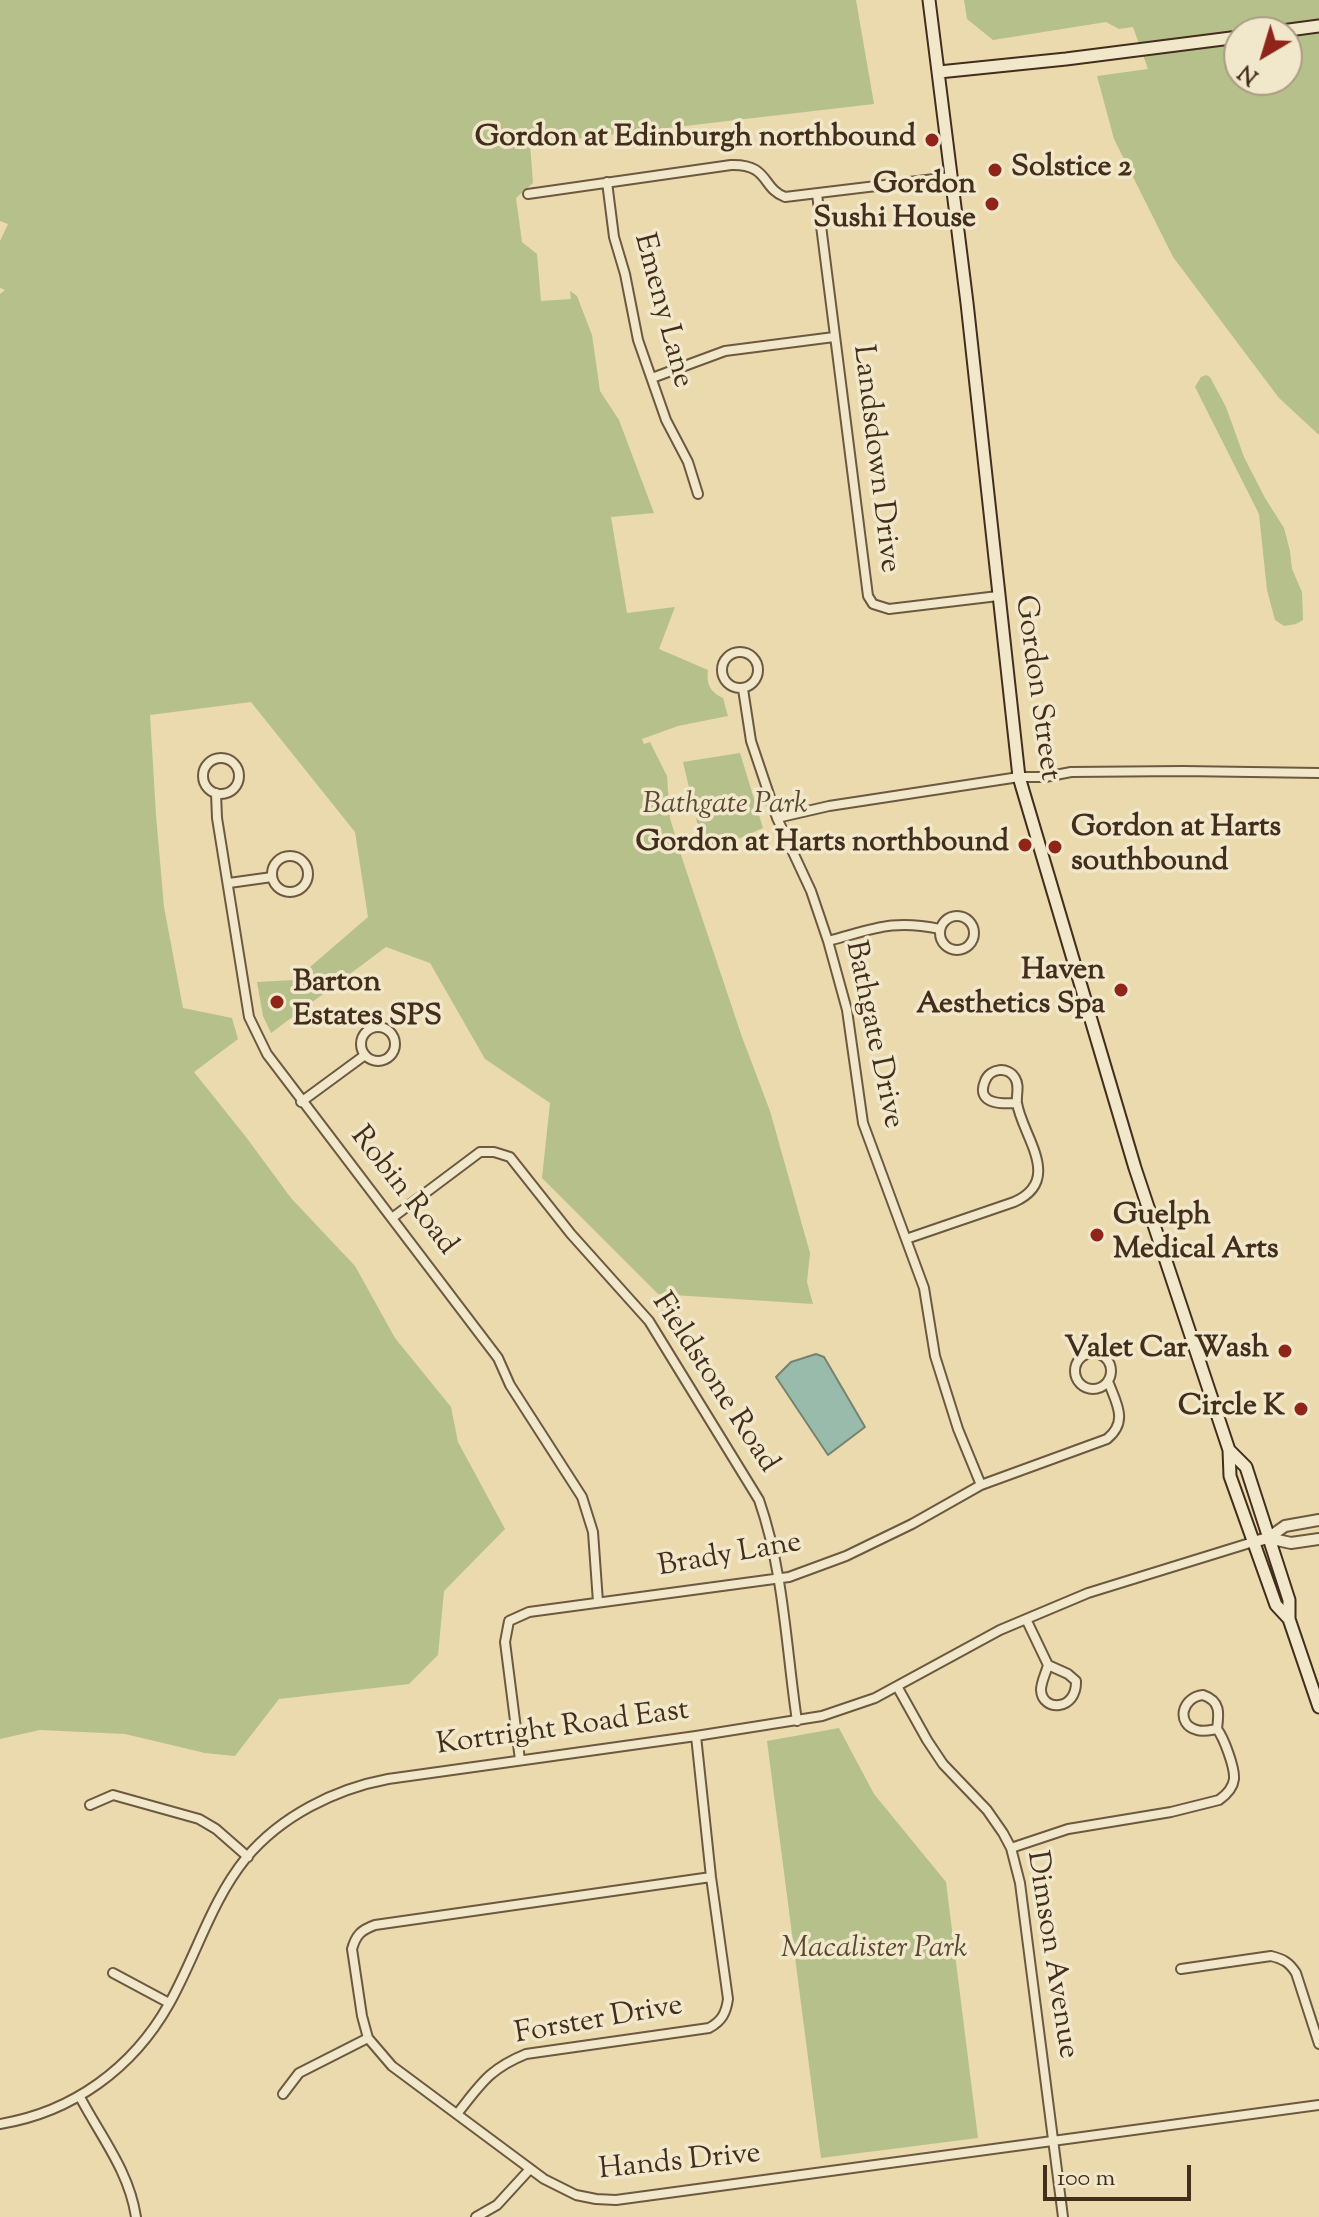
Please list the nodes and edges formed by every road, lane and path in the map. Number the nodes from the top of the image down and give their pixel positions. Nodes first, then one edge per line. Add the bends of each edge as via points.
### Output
1 (929, 0) edge
2 (1223, 39) edge
3 (939, 72) junction
4 (951, 177) junction
5 (607, 182) junction
6 (528, 194) dead end
7 (817, 194) junction
8 (834, 337) junction
9 (652, 378) junction
10 (698, 494) dead end
11 (998, 596) junction
12 (743, 689) junction
13 (1319, 773) edge
14 (1019, 777) junction
15 (216, 793) junction
16 (777, 818) junction
17 (272, 877) junction
18 (229, 883) junction
19 (940, 929) junction
20 (828, 941) junction
21 (365, 1055) junction
22 (301, 1102) junction
23 (1017, 1103) junction
24 (392, 1218) junction
25 (906, 1239) junction
26 (1108, 1381) junction
27 (1229, 1450) junction
28 (981, 1485) junction
29 (1319, 1520) edge
30 (1268, 1538) junction
31 (1319, 1539) edge
32 (1253, 1542) junction
33 (779, 1579) junction
34 (598, 1602) junction
35 (1026, 1619) junction
36 (1289, 1619) junction
37 (1048, 1665) junction
38 (898, 1688) junction
39 (1319, 1707) edge
40 (797, 1721) junction
41 (1217, 1729) junction
42 (696, 1736) junction
43 (520, 1760) junction
44 (90, 1805) dead end
45 (1011, 1848) junction
46 (248, 1857) junction
47 (711, 1877) junction
48 (1181, 1969) dead end
49 (113, 1973) dead end
50 (169, 2003) junction
51 (368, 2038) junction
52 (1319, 2044) edge
53 (283, 2094) dead end
54 (80, 2097) junction
55 (1319, 2105) edge
56 (457, 2114) junction
57 (0, 2124) edge
58 (1054, 2141) junction
59 (530, 2169) junction
60 (136, 2217) edge
61 (476, 2217) edge
62 (1063, 2217) edge

1 - 3 main road, Gordon Street
2 - 3 main road
3 - 4 main road, Gordon Street
4 - 7 street
4 - 11 main road, Gordon Street
5 - 6 street
5 - 7 street via 744,165 764,175 785,197
5 - 9 street, Emeny Lane via 633,323
7 - 8 street, Landsdown Drive
8 - 9 street via 725,351
8 - 11 street, Landsdown Drive via 873,604 889,609
9 - 10 street, Emeny Lane
11 - 14 main road, Gordon Street
12 - 12 street, Bathgate Drive via 753,684 758,668 748,654 735,653 726,659 722,673 731,686
12 - 16 street, Bathgate Drive via 751,741
13 - 14 street via 1071,772
14 - 16 street
14 - 27 main road, Gordon Street via 1135,1168
15 - 15 street, Robin Road via 204,775 208,764 224,758 234,764 239,780 228,793
15 - 18 street, Robin Road
16 - 20 street, Bathgate Drive
17 - 17 street via 282,891 294,892 307,880 307,868 289,856 278,860
17 - 18 street
18 - 22 street, Robin Road via 249,1017
19 - 19 street via 957,916 967,920 974,935 970,945 954,950 944,945
19 - 20 street via 899,924
20 - 25 street, Bathgate Drive via 847,1010 863,1123
21 - 21 street via 365,1033 375,1027 391,1032 396,1042 390,1057 380,1061
21 - 22 street
22 - 24 street, Robin Road
23 - 23 street via 988,1099 983,1089 989,1074 1011,1073
23 - 25 street via 1039,1164 1028,1193
24 - 33 street, Fieldstone Road via 480,1152 510,1157 649,1321 759,1500
24 - 34 street, Robin Road via 498,1358 582,1497 593,1532
25 - 28 street, Bathgate Drive via 924,1288 935,1356
26 - 26 street, Brady Lane via 1098,1388 1081,1384 1078,1361 1087,1354 1103,1356 1110,1365
26 - 28 street, Brady Lane via 1120,1417 1112,1436
27 - 30 main road, Gordon Street via 1246,1467
27 - 32 main road, Gordon Street via 1230,1476
28 - 33 street, Brady Lane via 846,1556
29 - 30 street via 1285,1526
30 - 31 street via 1291,1543
30 - 32 street
30 - 36 main road, Gordon Street via 1289,1600
32 - 35 street, Kortright Road East via 1088,1593
32 - 36 main road, Gordon Street via 1276,1605
33 - 34 street, Brady Lane
33 - 40 street, Fieldstone Road
34 - 43 street, Brady Lane via 529,1612 509,1621 505,1642
35 - 37 street
35 - 38 street, Kortright Road East
36 - 39 main road, Gordon Street
37 - 37 street via 1042,1695 1054,1705 1069,1703 1076,1681
38 - 40 street, Kortright Road East via 847,1709
38 - 45 street, Dimson Avenue via 934,1752 987,1810
40 - 42 street, Kortright Road East
41 - 41 street via 1191,1727 1184,1712 1188,1701 1203,1695 1214,1700
41 - 45 street via 1234,1780 1219,1800 1068,1829
42 - 43 street, Kortright Road East
42 - 47 street, Forster Drive
43 - 46 street, Kortright Road East via 388,1779 341,1792 294,1816
44 - 46 street via 113,1795 199,1819
45 - 58 street, Dimson Avenue
46 - 50 street, Kortright Road East via 219,1897
47 - 51 street, Hands Drive via 365,1928 352,1949
47 - 56 street, Forster Drive via 728,1999 719,2023 526,2054 503,2063
48 - 52 street via 1271,1956 1284,1960 1296,1973
49 - 50 street
50 - 54 street, Kortright Road East via 137,2049
51 - 53 street via 299,2073
51 - 56 street, Hands Drive via 392,2066
54 - 57 street, Kortright Road East
54 - 60 street via 117,2159
55 - 58 street, Hands Drive
56 - 59 street, Hands Drive
58 - 59 street, Hands Drive via 616,2200 576,2195
58 - 62 street, Dimson Avenue
59 - 61 street via 507,2196

